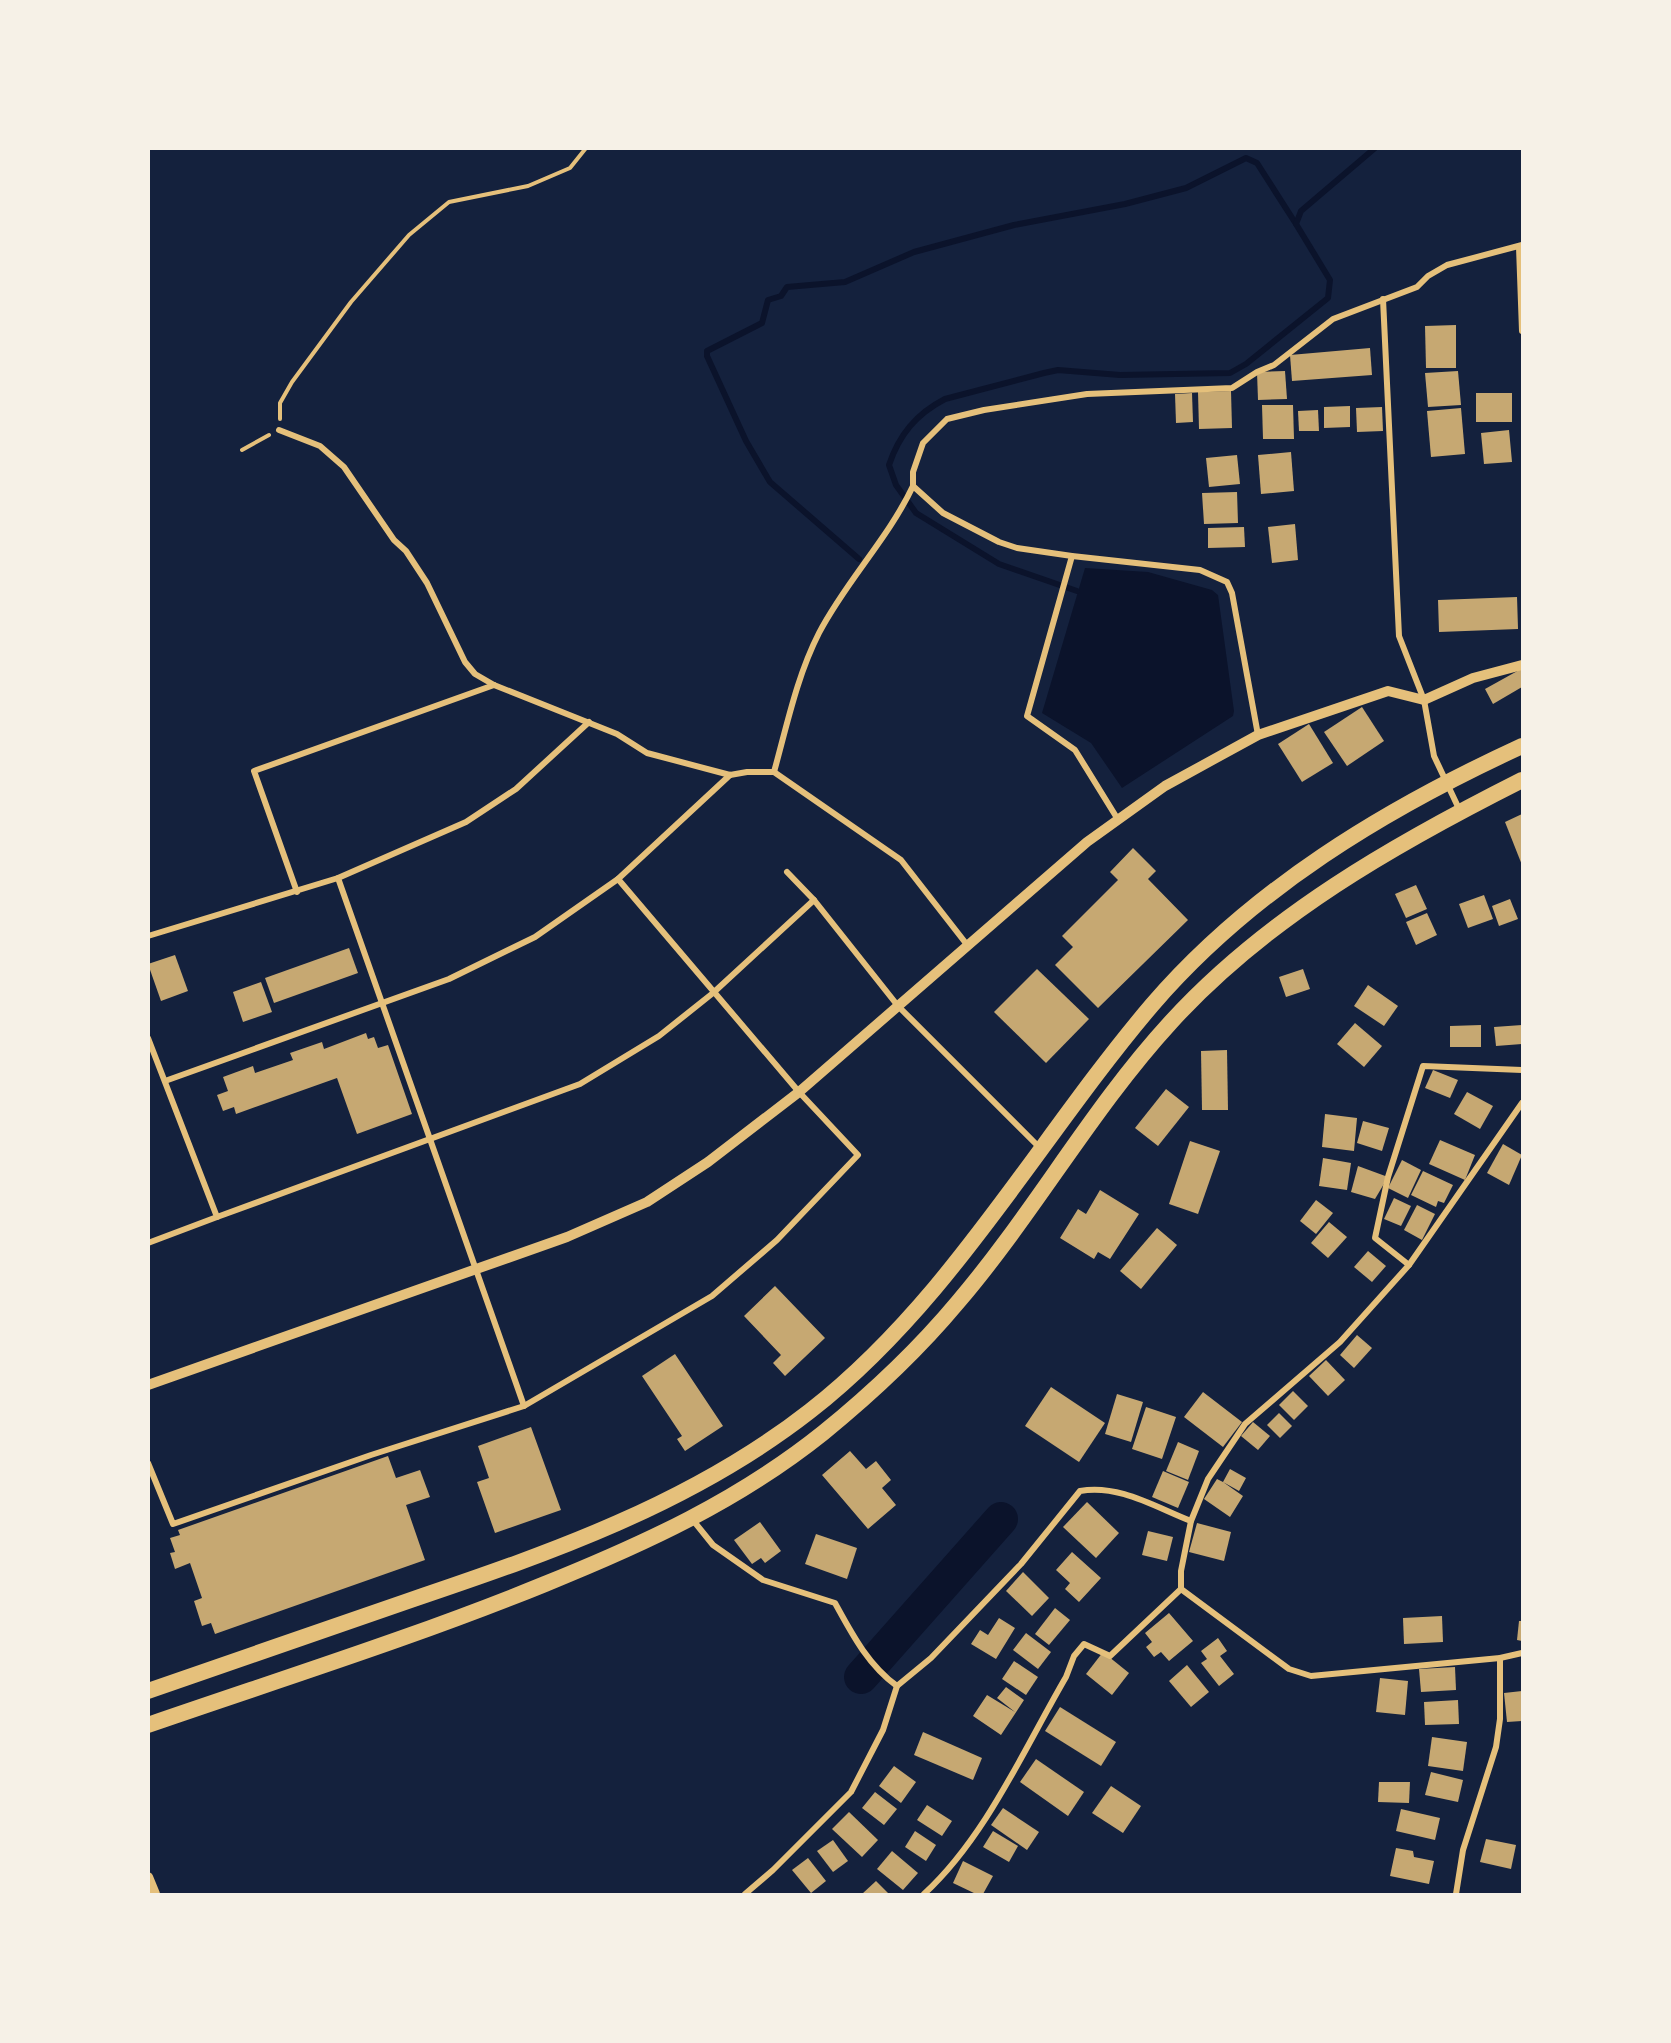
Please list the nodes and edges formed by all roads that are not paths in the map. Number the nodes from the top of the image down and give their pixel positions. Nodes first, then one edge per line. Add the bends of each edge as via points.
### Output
1 (1521, 246) edge
2 (1383, 299) junction
3 (1522, 331) edge
4 (279, 430) road end
5 (913, 486) junction
6 (1072, 556) junction
7 (1522, 665) edge
8 (494, 685) junction
9 (1424, 700) junction
10 (589, 722) junction
11 (1258, 735) junction
12 (1522, 746) edge
13 (774, 772) junction
14 (730, 775) junction
15 (1522, 780) edge
16 (1445, 782) junction
17 (1460, 811) junction
18 (1117, 818) junction
19 (787, 872) dead end
20 (338, 878) junction
21 (618, 879) junction
22 (297, 892) junction
23 (814, 900) junction
24 (148, 936) edge
25 (968, 946) junction
26 (713, 993) junction
27 (382, 1004) junction
28 (898, 1006) junction
29 (148, 1038) edge
30 (1522, 1070) edge
31 (165, 1082) junction
32 (799, 1092) junction
33 (1522, 1103) edge
34 (428, 1139) junction
35 (1041, 1149) junction
36 (217, 1217) junction
37 (148, 1243) edge
38 (1409, 1265) junction
39 (477, 1269) junction
40 (148, 1385) edge
41 (524, 1406) junction
42 (148, 1463) edge
43 (692, 1519) junction
44 (1191, 1521) junction
45 (1181, 1589) junction
46 (1522, 1653) edge
47 (1500, 1658) junction
48 (897, 1686) junction
49 (148, 1691) edge
50 (148, 1725) edge
51 (148, 1877) edge
52 (155, 1894) edge
53 (745, 1894) edge
54 (924, 1894) edge
55 (1456, 1894) edge

1 - 2 street via 1447,265 1417,287
1 - 3 street
2 - 5 street via 1333,319 1274,365 1232,388 1087,394 947,419 923,443 913,472
2 - 9 street via 1399,636
4 - 8 street via 320,446 344,467 427,583 465,662 475,674
5 - 6 street via 943,513 999,542
5 - 13 street via 898,516 819,632
6 - 11 street via 1179,567 1227,582
6 - 18 street via 1027,716 1075,750
7 - 9 street via 1473,678
8 - 10 street
8 - 22 street via 254,771
9 - 11 street via 1388,691
9 - 16 street via 1434,756
10 - 14 street via 647,753
10 - 20 street via 516,789 466,822
11 - 18 street via 1212,758
12 - 16 highway
13 - 14 street
13 - 25 street via 901,860
14 - 21 street
15 - 17 highway
16 - 17 street
16 - 35 highway via 1313,861 1249,911 1155,1002
17 - 43 highway via 1326,889 1267,933 1209,984 1171,1022 1110,1096 959,1301 892,1372 785,1461
18 - 25 street
19 - 23 street
20 - 22 street
20 - 27 street
21 - 26 street
21 - 27 street via 535,937 448,979
22 - 24 street
23 - 26 street
23 - 28 street
25 - 28 street
26 - 32 street
26 - 34 street via 659,1036 580,1084
27 - 31 street
27 - 34 street
28 - 32 street
28 - 35 street
29 - 31 street
30 - 38 street via 1423,1066 1388,1177 1375,1238
31 - 36 street
32 - 39 street via 708,1162 647,1202
32 - 41 street via 858,1155 777,1240 712,1296
33 - 38 street
34 - 36 street
34 - 39 street
35 - 49 highway via 935,1290 884,1346 812,1410 721,1472 616,1525 506,1568
36 - 37 street
38 - 44 street via 1340,1342 1245,1424 1208,1479
39 - 40 street
39 - 41 street
41 - 42 street via 173,1524
43 - 48 street via 713,1545 763,1580 835,1604 859,1646
43 - 50 highway via 627,1551 505,1600
44 - 45 street
44 - 48 street via 1123,1493 1100,1488 1080,1491 1021,1564 931,1658
45 - 47 street via 1289,1669 1311,1676
45 - 54 street via 1110,1656 1084,1644 977,1832
46 - 47 street
47 - 55 street via 1496,1747 1463,1850
48 - 53 street via 883,1730 851,1792
51 - 52 street

